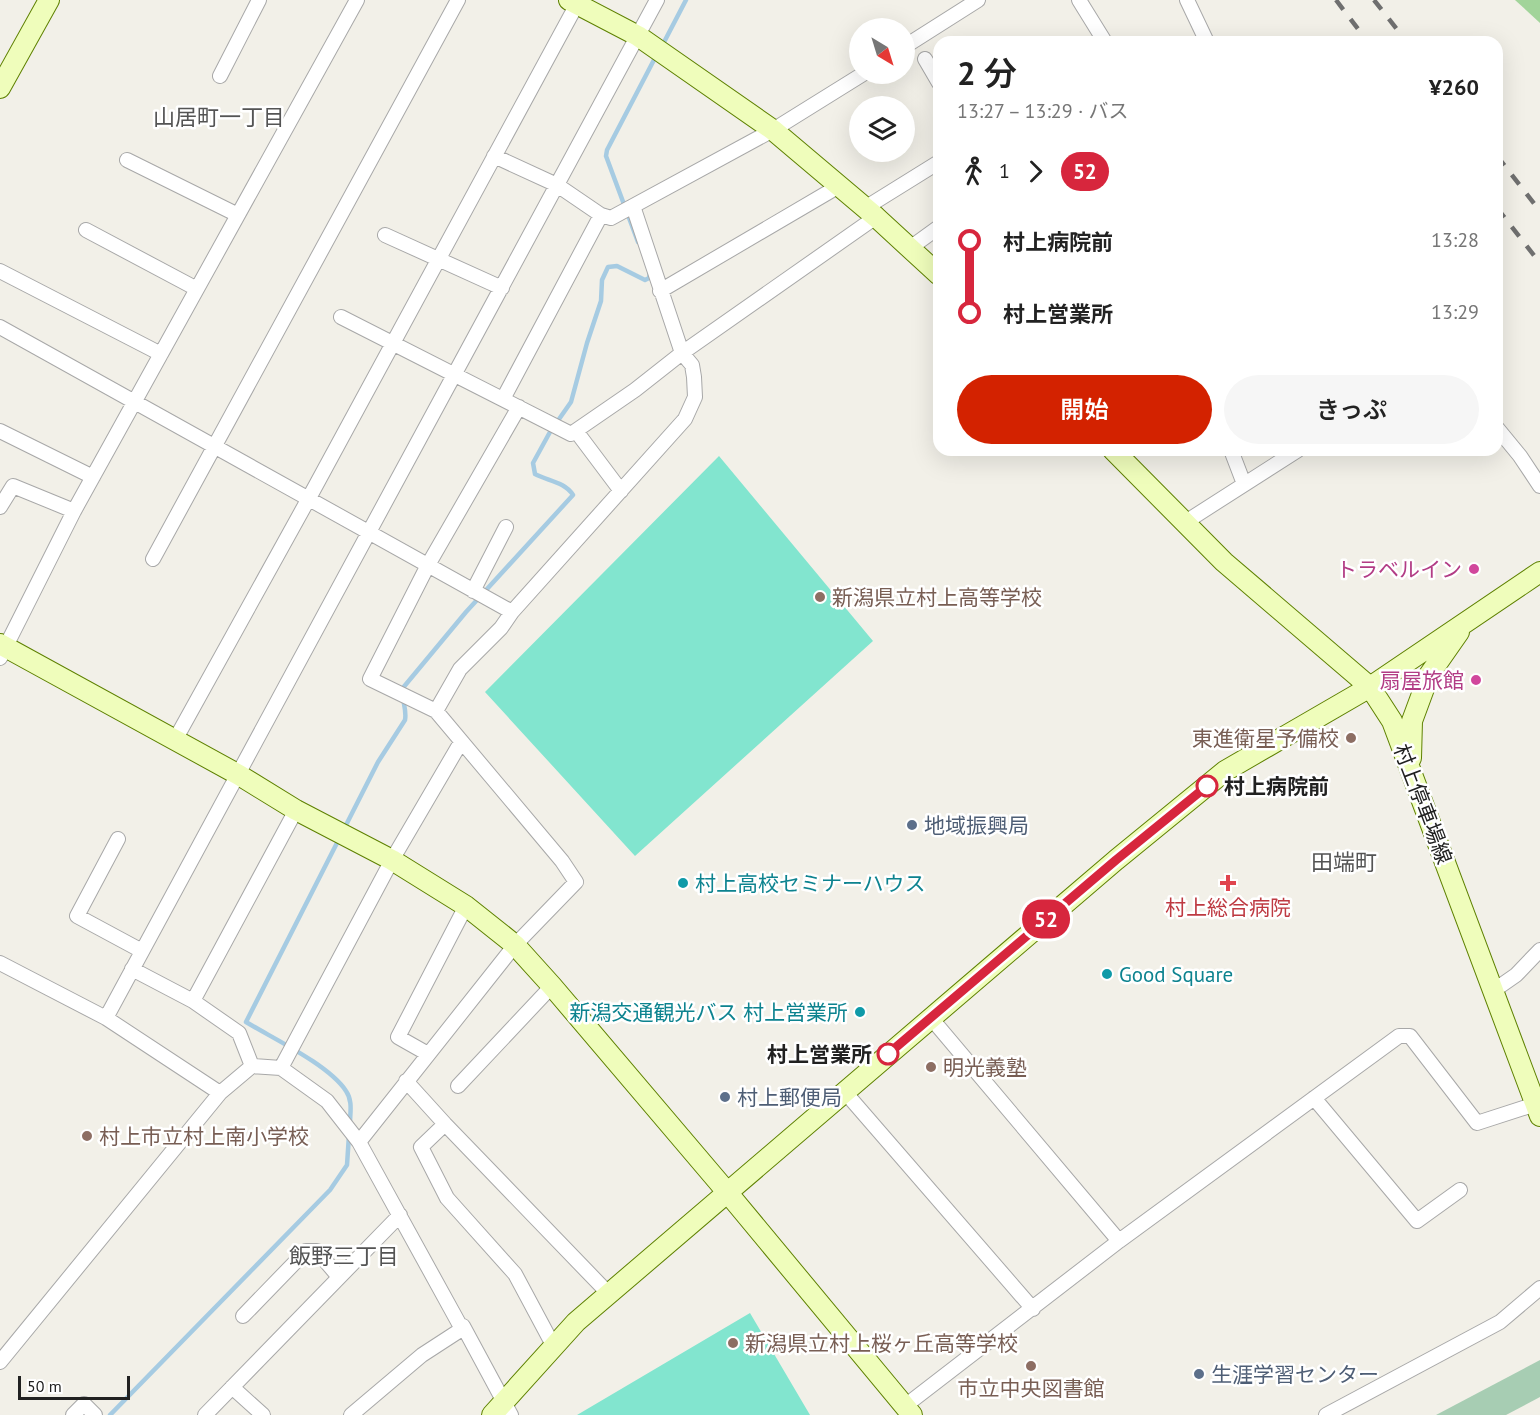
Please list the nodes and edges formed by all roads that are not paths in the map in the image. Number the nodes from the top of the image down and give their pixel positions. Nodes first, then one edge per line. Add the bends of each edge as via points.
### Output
1 (49, 0) edge
2 (259, 0) edge
3 (357, 0) edge
4 (458, 0) edge
5 (657, 0) edge
6 (978, 0) edge
7 (1079, 0) edge
8 (1187, 0) edge
9 (573, 2) edge
10 (638, 36) junction
11 (1101, 36) edge
12 (1204, 36) edge
13 (915, 40) edge
14 (925, 59) dead end
15 (933, 73) edge
16 (220, 75) dead end
17 (849, 82) edge
18 (1, 83) edge
19 (773, 130) junction
20 (494, 156) junction
21 (127, 160) dead end
22 (933, 166) edge
23 (557, 185) junction
24 (839, 186) junction
25 (633, 206) junction
26 (871, 213) junction
27 (601, 214) junction
28 (238, 215) junction
29 (86, 230) dead end
30 (933, 231) edge
31 (385, 235) dead end
32 (909, 248) junction
33 (439, 258) junction
34 (0, 270) edge
35 (933, 270) edge
36 (502, 288) junction
37 (197, 289) junction
38 (660, 291) junction
39 (341, 317) dead end
40 (0, 327) edge
41 (393, 343) junction
42 (682, 353) junction
43 (161, 354) junction
44 (455, 374) junction
45 (503, 399) junction
46 (135, 402) junction
47 (519, 407) junction
48 (0, 430) edge
49 (576, 431) junction
50 (1503, 435) edge
51 (215, 446) junction
52 (1119, 456) edge
53 (1233, 456) edge
54 (1288, 456) edge
55 (93, 477) junction
56 (1244, 484) junction
57 (1540, 486) edge
58 (621, 491) junction
59 (309, 498) junction
60 (0, 507) edge
61 (74, 511) junction
62 (1184, 524) junction
63 (506, 527) dead end
64 (369, 532) junction
65 (153, 560) dead end
66 (428, 565) junction
67 (1540, 572) edge
68 (473, 591) junction
69 (512, 612) junction
70 (1466, 622) junction
71 (2, 650) edge
72 (1370, 687) junction
73 (436, 711) junction
74 (175, 740) junction
75 (461, 742) junction
76 (1412, 773) junction
77 (239, 775) junction
78 (296, 810) junction
79 (118, 839) dead end
80 (392, 860) junction
81 (466, 906) junction
82 (515, 945) junction
83 (1540, 950) edge
84 (142, 951) junction
85 (0, 963) edge
86 (132, 969) junction
87 (552, 986) junction
88 (1493, 991) junction
89 (193, 1001) junction
90 (106, 1018) junction
91 (931, 1018) junction
92 (428, 1054) junction
93 (252, 1066) junction
94 (281, 1068) junction
95 (406, 1081) junction
96 (458, 1086) dead end
97 (844, 1091) junction
98 (220, 1093) junction
99 (1314, 1098) junction
100 (1538, 1110) edge
101 (444, 1124) junction
102 (359, 1142) junction
103 (1460, 1190) dead end
104 (727, 1192) junction
105 (400, 1215) junction
106 (1119, 1241) junction
107 (339, 1277) junction
108 (1540, 1288) edge
109 (609, 1294) junction
110 (1033, 1309) junction
111 (243, 1316) dead end
112 (462, 1329) junction
113 (553, 1345) junction
114 (0, 1362) edge
115 (232, 1387) junction
116 (502, 1410) edge
117 (908, 1411) edge
118 (74, 1415) edge
119 (95, 1415) edge
120 (205, 1415) edge
121 (263, 1415) edge
122 (351, 1415) edge
123 (1326, 1415) edge

1 - 18 street
2 - 16 street
3 - 28 street
4 - 51 street
5 - 10 street
6 - 13 street
7 - 11 street
8 - 12 street
9 - 10 street
9 - 20 street
10 - 19 street
10 - 23 street
14 - 15 street
17 - 19 street
19 - 24 street
19 - 25 street
20 - 23 street
20 - 33 street
21 - 28 street
22 - 26 street
23 - 27 street
23 - 36 street
24 - 26 street
24 - 38 street
25 - 27 street via 611,218
25 - 38 street
26 - 32 street
26 - 42 street
27 - 45 street
28 - 37 street
29 - 37 street
30 - 32 street
31 - 33 street
32 - 35 street
33 - 36 street
33 - 41 street
34 - 43 street
36 - 44 street
37 - 43 street
38 - 42 street
39 - 41 street
40 - 46 street
41 - 44 street
41 - 59 street
42 - 49 street
42 - 58 street via 692,365 694,377 695,397 689,412
43 - 46 street
44 - 45 street
44 - 64 street
45 - 47 street
46 - 51 street
46 - 55 street
47 - 49 street via 571,434
47 - 66 street
48 - 55 street
49 - 58 street
50 - 57 street
51 - 59 street
51 - 65 street
52 - 62 street, 村上停車場線
53 - 56 street
54 - 56 street
55 - 61 street
56 - 62 street
58 - 69 street
59 - 64 street
59 - 74 street
60 - 61 street via 13,486
61 - 71 street
62 - 72 street, 村上停車場線
63 - 68 street
64 - 66 street
64 - 77 street
66 - 68 street
66 - 73 street via 370,679
67 - 70 street
68 - 69 street
69 - 73 street via 460,669
70 - 72 street
70 - 76 street via 1429,675 1412,721
71 - 74 street
72 - 76 street, 村上停車場線 via 1392,721
72 - 91 street via 1225,771
73 - 75 street
74 - 77 street
75 - 80 street
75 - 82 street via 576,882
76 - 88 street, 村上停車場線
77 - 78 street
77 - 84 street
78 - 80 street
78 - 89 street
79 - 84 street via 77,916
80 - 81 street
80 - 94 street
81 - 82 street
81 - 92 street via 398,1037
82 - 87 street
82 - 92 street
83 - 88 street via 1516,975
84 - 86 street
85 - 90 street
86 - 89 street
86 - 90 street
87 - 96 street
87 - 104 street
88 - 100 street, 村上停車場線
89 - 93 street via 239,1033
90 - 98 street
91 - 97 street
91 - 106 street
92 - 95 street
93 - 94 street
93 - 98 street
94 - 102 street via 327,1101
95 - 101 street
95 - 102 street
97 - 104 street
97 - 110 street
98 - 114 street
99 - 100 street via 1399,1036 1410,1036 1477,1123
99 - 103 street via 1417,1221
99 - 106 street
101 - 109 street
101 - 113 street via 421,1146 447,1198 515,1274
102 - 105 street
104 - 109 street
104 - 117 street
105 - 107 street
105 - 112 street
106 - 110 street
107 - 111 street via 317,1251 306,1251
107 - 115 street
108 - 123 street via 1500,1322
109 - 113 street
110 - 117 street
112 - 116 street via 464,1326
112 - 122 street via 422,1355
113 - 116 street
115 - 120 street
115 - 121 street
118 - 119 street via 84,1404

